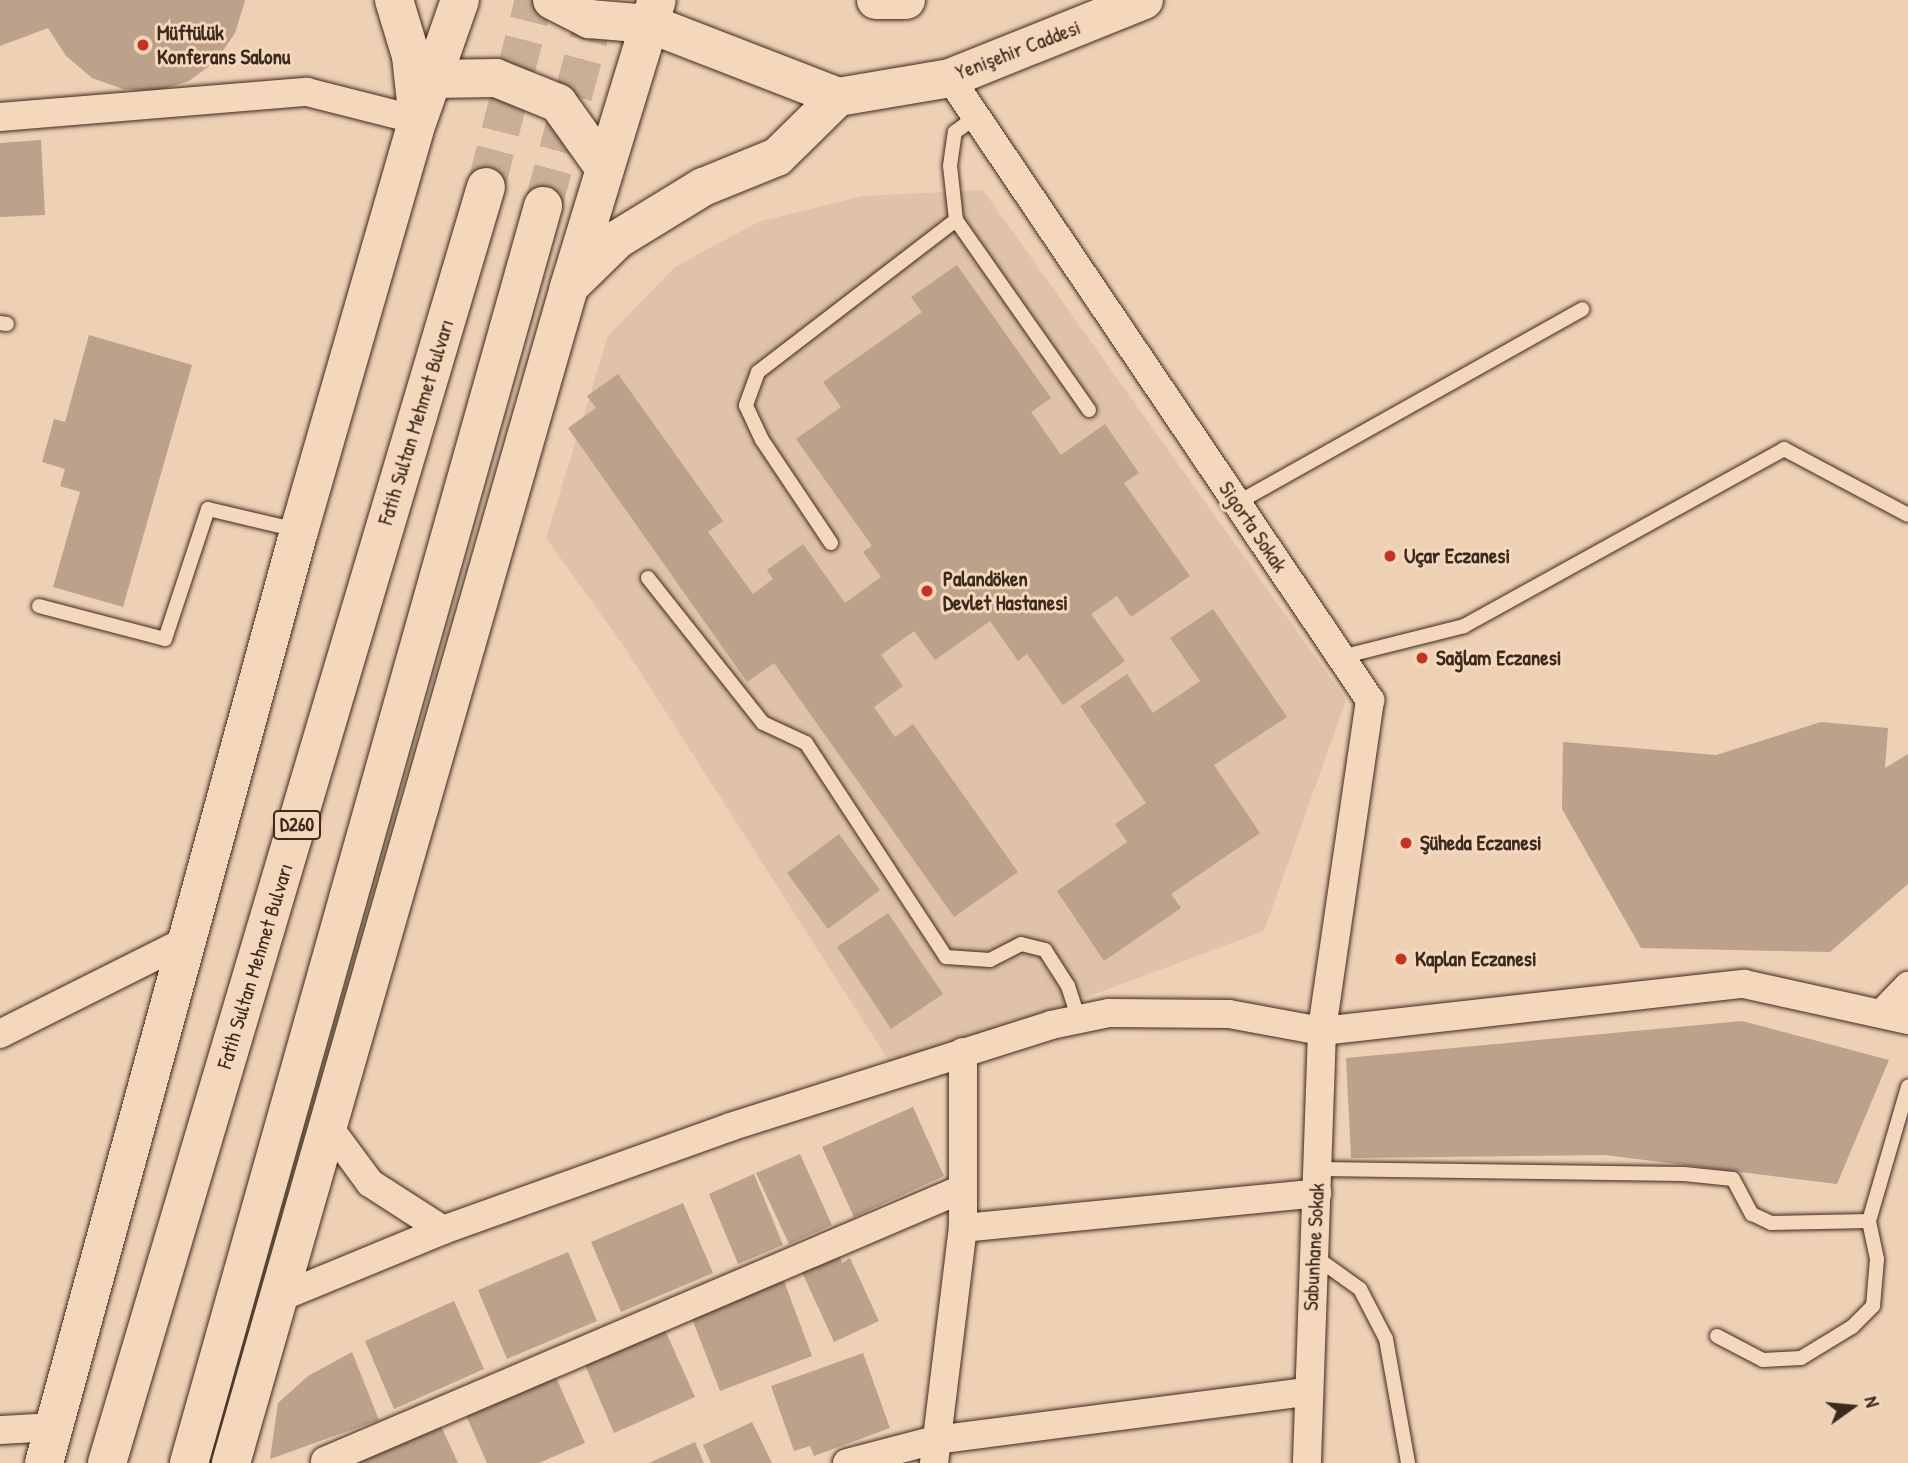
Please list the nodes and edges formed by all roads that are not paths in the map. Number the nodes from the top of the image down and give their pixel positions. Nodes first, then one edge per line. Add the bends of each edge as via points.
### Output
1 (394, 0) edge
2 (460, 0) edge
3 (552, 0) edge
4 (876, 0) edge
5 (906, 0) edge
6 (1144, 0) edge
7 (654, 12) edge
8 (950, 78) junction
9 (433, 79) junction
10 (838, 97) junction
11 (0, 117) edge
12 (976, 117) junction
13 (418, 120) junction
14 (605, 169) junction
15 (486, 187) tunnel mouth
16 (543, 206) tunnel mouth
17 (957, 220) junction
18 (569, 287) junction
19 (1581, 309) dead end
20 (1089, 410) dead end
21 (1237, 503) junction
22 (1908, 515) edge
23 (299, 531) junction
24 (831, 543) dead end
25 (648, 578) dead end
26 (39, 606) dead end
27 (1341, 657) junction
28 (186, 941) junction
29 (1908, 986) edge
30 (1896, 1016) edge
31 (1079, 1020) junction
32 (1322, 1031) junction
33 (0, 1034) edge
34 (963, 1052) junction
35 (1908, 1087) edge
36 (328, 1126) junction
37 (1318, 1181) junction
38 (962, 1189) junction
39 (1869, 1221) junction
40 (963, 1228) junction
41 (443, 1230) junction
42 (1314, 1256) junction
43 (276, 1299) junction
44 (1717, 1336) dead end
45 (1306, 1392) junction
46 (0, 1430) edge
47 (49, 1445) edge
48 (934, 1451) edge
49 (324, 1461) dead end
50 (107, 1463) edge
51 (189, 1463) edge
52 (231, 1463) edge
53 (847, 1463) edge
54 (1307, 1463) edge
55 (1408, 1463) edge

1 - 13 main road via 411,56
2 - 9 main road
3 - 7 main road via 589,19
4 - 5 main road
6 - 8 main road, Yenişehir Caddesi
7 - 10 main road
7 - 14 main road
8 - 10 main road, Yenişehir Caddesi
8 - 12 street, Sigorta Sokak
9 - 13 main road
9 - 14 main road via 496,78 558,103
10 - 18 main road via 777,157 704,187 618,239
11 - 13 street via 307,92
12 - 17 lane via 955,132 950,166
12 - 21 street, Sigorta Sokak
13 - 23 main road
14 - 18 main road
15 - 50 main road, Fatih Sultan Mehmet Bulvarı / D260
16 - 51 main road
17 - 20 lane
17 - 24 lane via 758,372 746,405 762,440
18 - 36 main road
19 - 21 lane
21 - 27 street, Sigorta Sokak
22 - 27 lane via 1784,449 1464,626
23 - 26 lane via 208,509 165,639
23 - 28 main road
25 - 31 lane via 763,723 806,743 946,957 990,960 1021,944 1045,950 1068,986
27 - 32 street, Sigorta Sokak via 1370,700
28 - 33 street
28 - 47 main road
29 - 30 street
30 - 32 street via 1744,984
31 - 32 street via 1172,1010 1229,1014
31 - 34 street
32 - 37 street, Sabunhane Sokak
34 - 38 street
34 - 41 street via 730,1127
35 - 39 lane
36 - 41 street via 370,1183
36 - 43 main road
37 - 39 lane via 1709,1177 1733,1179 1752,1214 1771,1223
37 - 40 street
37 - 42 street, Sabunhane Sokak
38 - 40 street
38 - 49 street
39 - 44 lane via 1877,1259 1872,1306 1853,1327 1801,1358 1763,1360
40 - 48 street
41 - 43 street
42 - 45 street, Sabunhane Sokak
42 - 55 lane via 1360,1289 1386,1339
43 - 52 main road
45 - 48 street
45 - 54 street, Sabunhane Sokak
46 - 47 street
48 - 53 street

